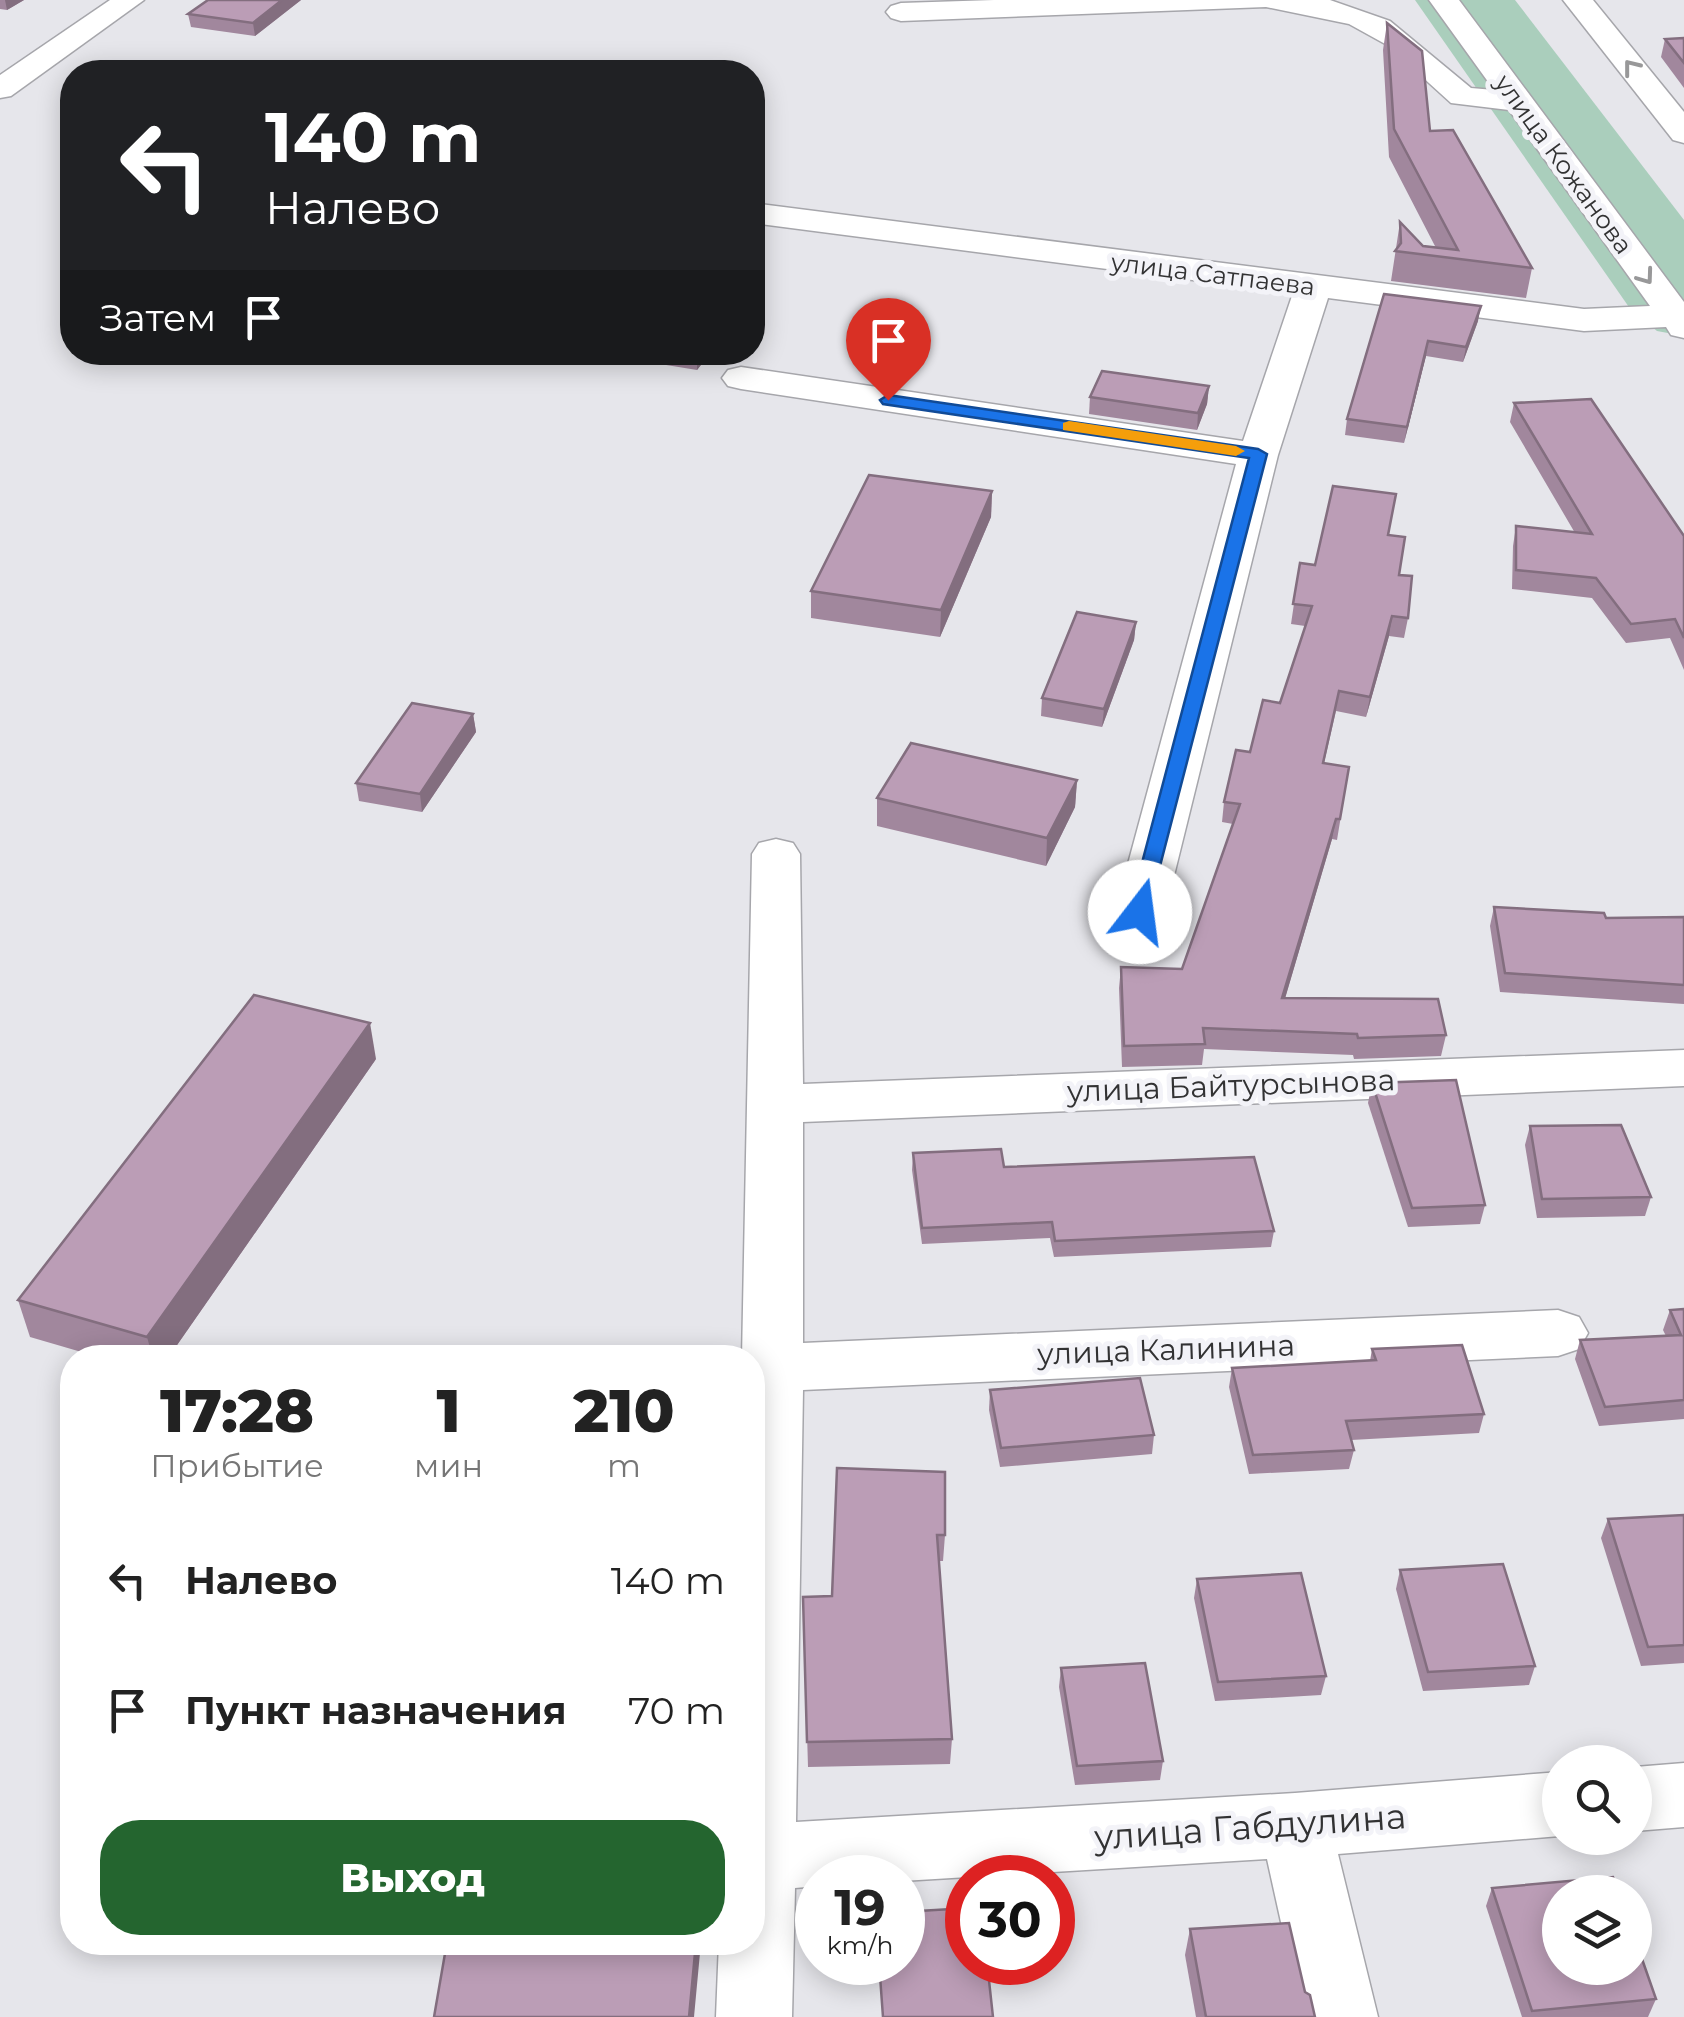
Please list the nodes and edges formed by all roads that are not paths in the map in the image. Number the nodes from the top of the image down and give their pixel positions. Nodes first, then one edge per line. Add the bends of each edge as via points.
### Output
1 (129, 0) edge
2 (1257, 0) edge
3 (1274, 0) edge
4 (1444, 0) edge
5 (1578, 0) edge
6 (901, 12) dead end
7 (0, 89) edge
8 (1519, 102) junction
9 (1684, 133) edge
10 (765, 216) edge
11 (1312, 286) junction
12 (1680, 322) edge
13 (741, 378) dead end
14 (1258, 454) junction
15 (776, 854) dead end
16 (1140, 912) dead end
17 (1684, 1068) edge
18 (778, 1104) junction
19 (1558, 1333) dead end
20 (773, 1368) junction
21 (765, 1669) edge
22 (1684, 1795) edge
23 (1652, 1797) edge
24 (1542, 1805) edge
25 (1296, 1825) junction
26 (765, 1857) edge
27 (756, 1955) edge
28 (754, 2017) edge
29 (1340, 2017) edge

1 - 7 street
2 - 6 street
3 - 8 street via 1330,6 1381,24 1462,96
4 - 8 street, улица Кожанова
9 -> 5 street
8 -> 12 street, улица Кожанова
10 - 11 street, улица Сатпаева
11 - 12 street, улица Сатпаева via 1584,320
11 - 14 street
13 - 14 street
14 - 16 street
15 - 18 street
17 - 18 street, улица Байтурсынова
18 - 20 street
19 - 20 street, улица Калинина
20 - 21 street
22 - 23 street
24 - 25 street, улица Габдулина
25 - 26 street, улица Габдулина
25 - 29 street
27 - 28 street

